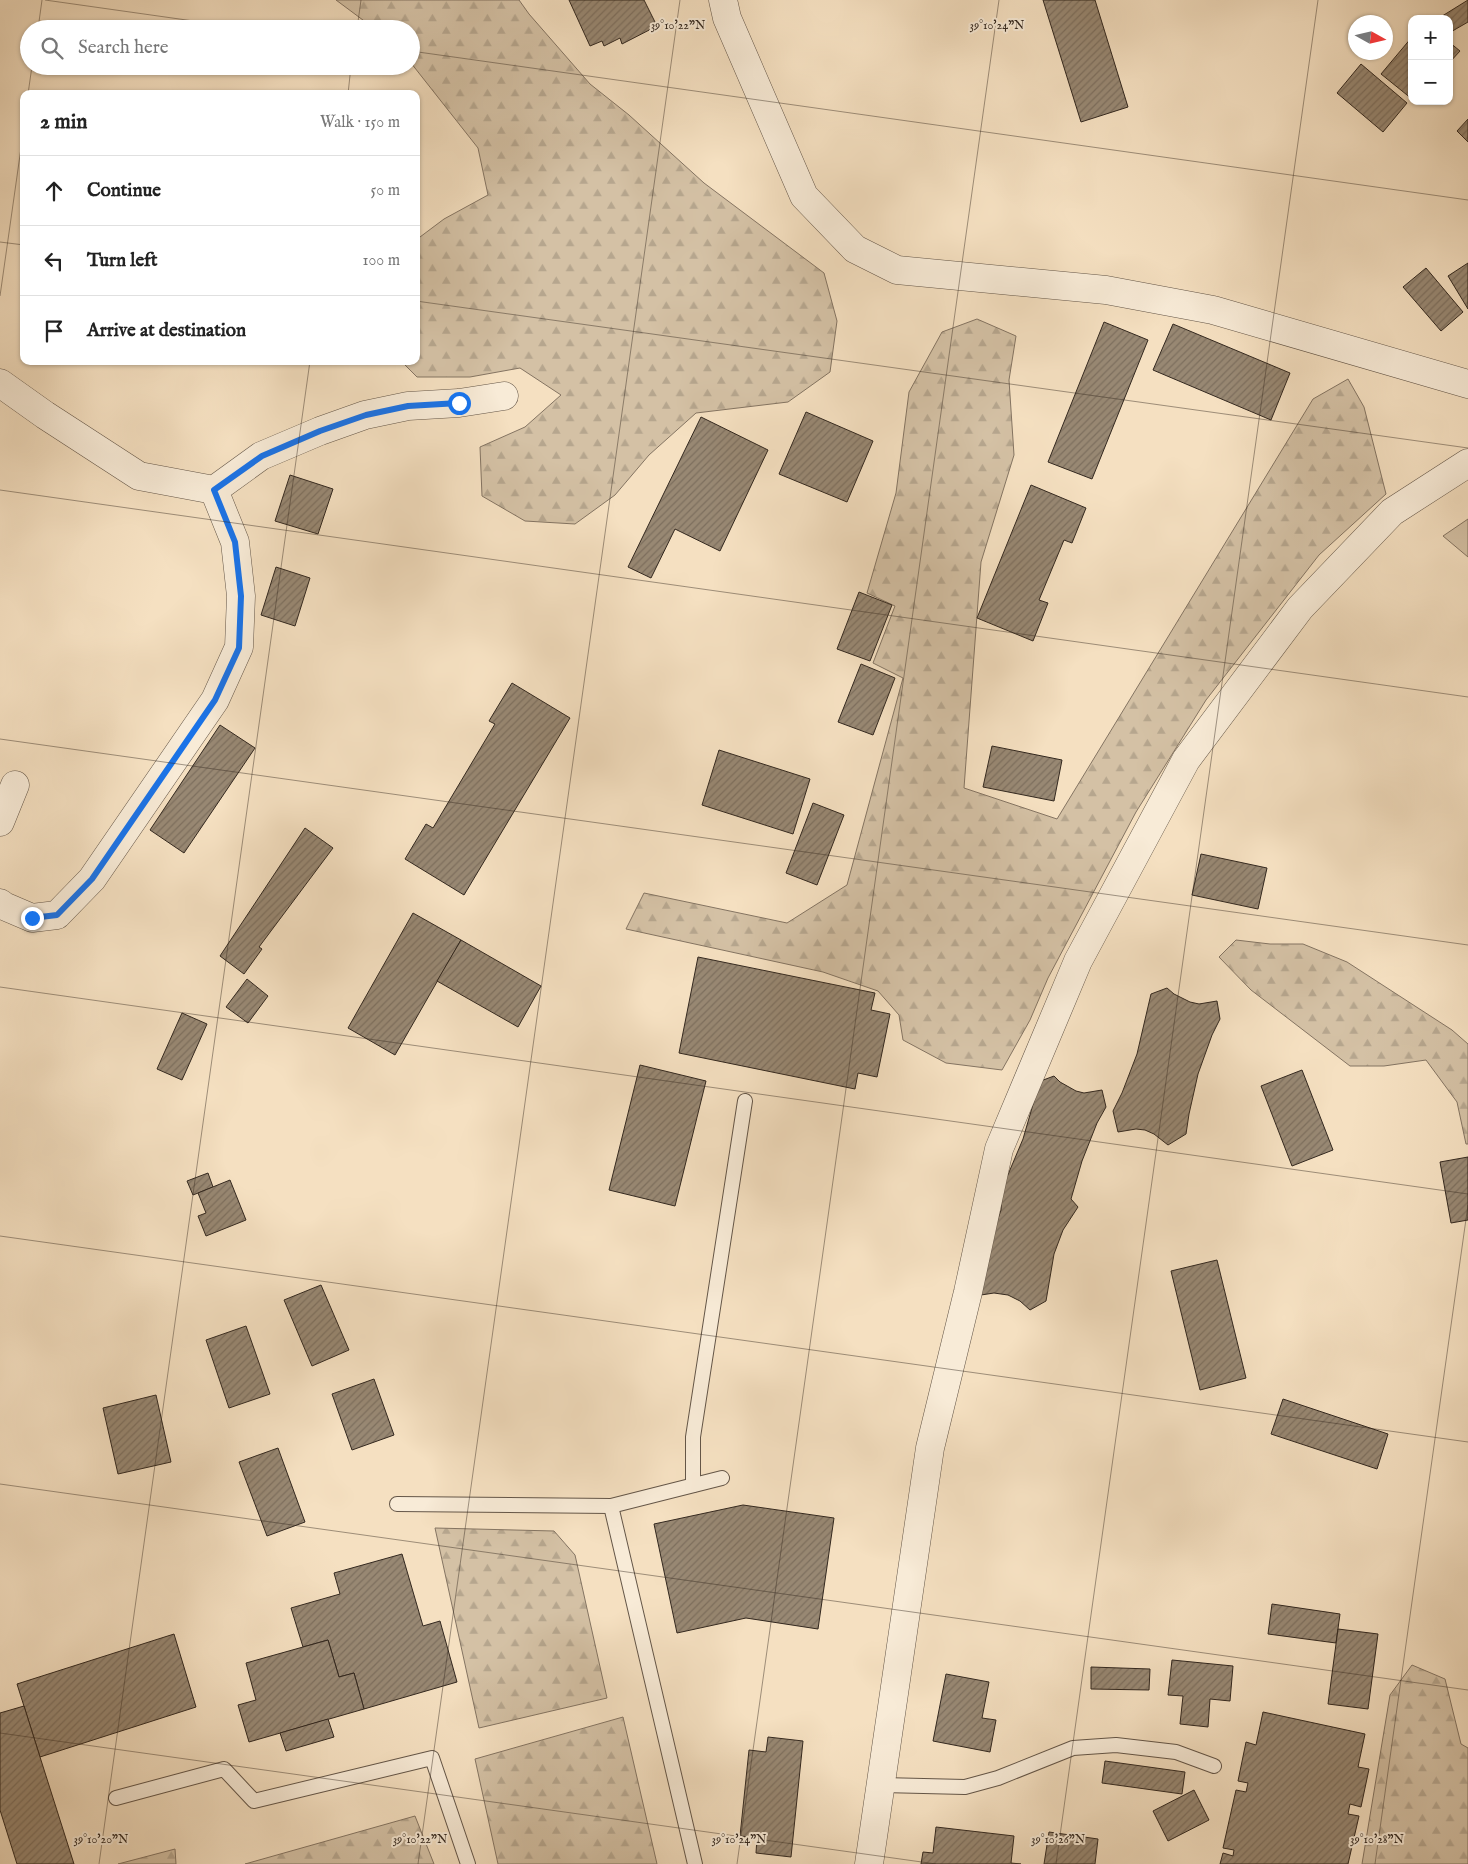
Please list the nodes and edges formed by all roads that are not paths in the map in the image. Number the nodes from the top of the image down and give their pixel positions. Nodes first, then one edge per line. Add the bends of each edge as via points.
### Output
1 (723, 0) edge
2 (0, 383) edge
3 (1468, 384) edge
4 (504, 396) dead end
5 (1468, 463) edge
6 (214, 490) junction
7 (15, 785) dead end
8 (0, 822) edge
9 (0, 903) edge
10 (745, 1101) dead end
11 (722, 1478) dead end
12 (693, 1485) junction
13 (398, 1504) dead end
14 (612, 1506) junction
15 (1214, 1766) dead end
16 (882, 1785) junction
17 (116, 1798) dead end
18 (468, 1864) edge
19 (695, 1864) edge
20 (869, 1864) edge

1 - 3 street via 727,18 804,196 855,249 896,270 1106,290 1213,310
2 - 6 street via 139,476
4 - 6 street via 408,406 366,415 262,456
5 - 16 street via 1392,512 1300,608 1186,760 1078,961 999,1149 930,1448
6 - 9 street via 235,542 241,596 239,648 215,700 92,879 57,915 32,918
7 - 8 street
10 - 12 lane via 693,1436
11 - 12 lane
12 - 14 lane
13 - 14 lane
14 - 19 lane
15 - 16 lane via 1176,1752 1116,1744 1073,1748 998,1778 965,1787
16 - 20 street
17 - 18 lane via 224,1768 254,1801 432,1758

